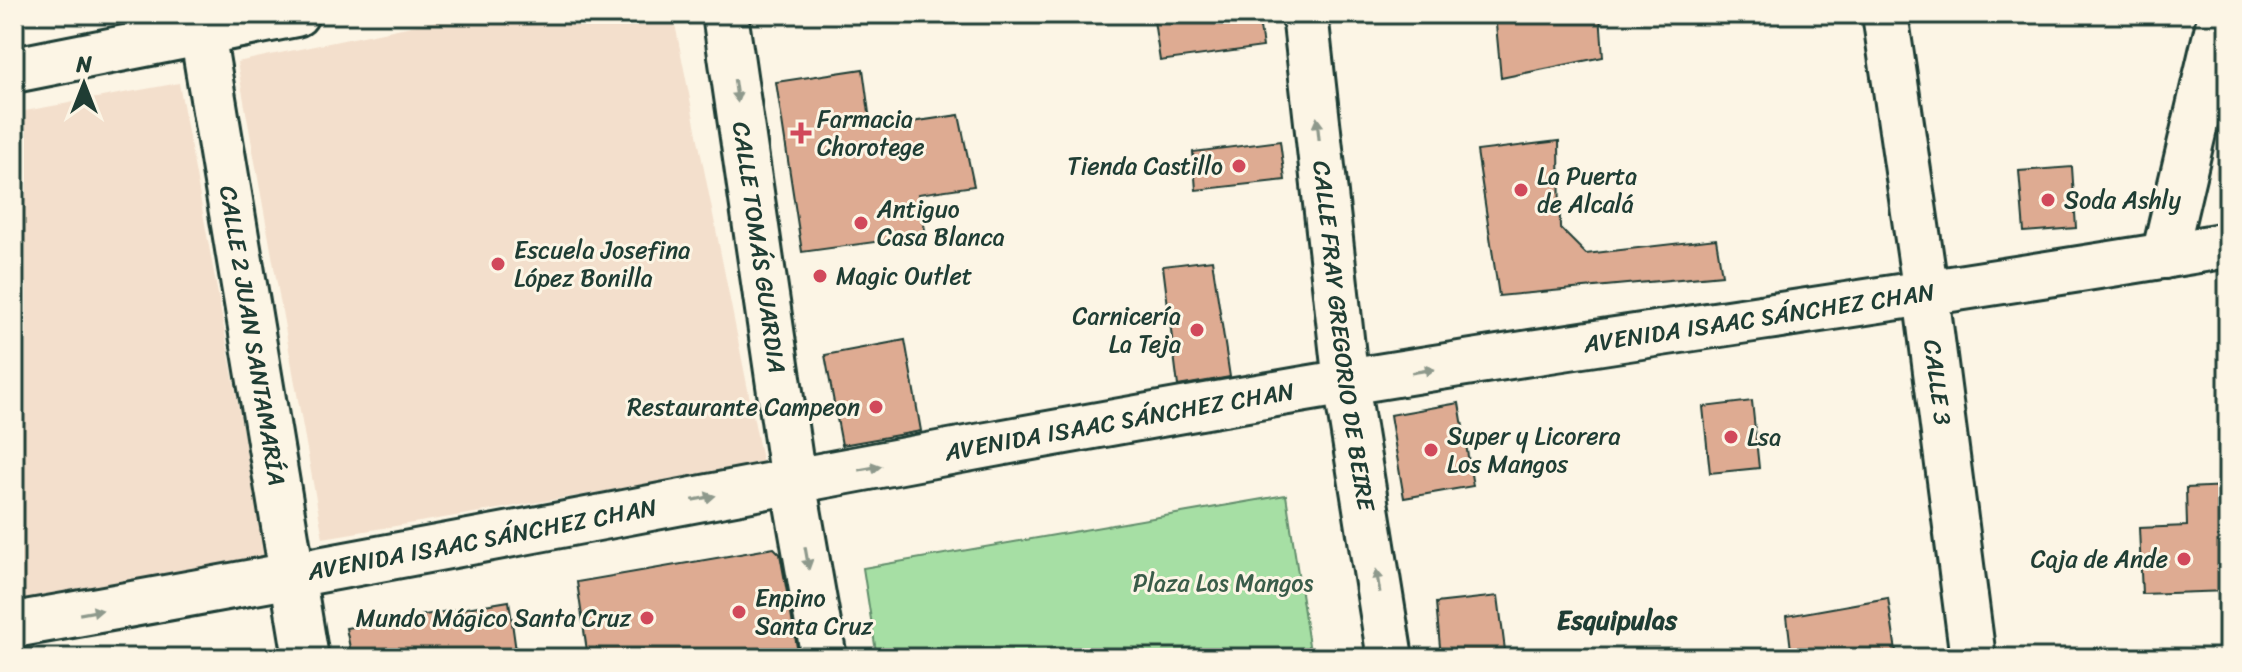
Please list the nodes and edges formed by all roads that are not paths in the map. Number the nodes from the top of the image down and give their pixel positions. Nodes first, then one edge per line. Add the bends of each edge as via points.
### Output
1 (296, 14) edge
2 (725, 14) edge
3 (1305, 14) edge
4 (1885, 14) edge
5 (2221, 14) edge
6 (201, 24) edge
7 (14, 70) edge
8 (2228, 245) edge
9 (2164, 256) junction
10 (1926, 294) junction
11 (1346, 383) junction
12 (793, 481) junction
13 (292, 577) junction
14 (14, 625) edge
15 (306, 658) edge
16 (824, 658) edge
17 (1390, 658) edge
18 (1973, 658) edge

1 - 6 street
2 -> 12 street, CALLE TOMÁS GUARDIA
11 -> 3 street, CALLE FRAY GREGORIO DE BEIRE
4 - 10 street, CALLE 3
5 - 9 street
6 - 7 street
6 - 13 street, CALLE 2 JUAN SANTAMARÍA
8 - 9 street, AVENIDA ISAAC SÁNCHEZ CHAN
9 - 10 street, AVENIDA ISAAC SÁNCHEZ CHAN
11 -> 10 street, AVENIDA ISAAC SÁNCHEZ CHAN
10 - 18 street, CALLE 3
12 -> 11 street, AVENIDA ISAAC SÁNCHEZ CHAN
17 -> 11 street, CALLE FRAY GREGORIO DE BEIRE
13 -> 12 street, AVENIDA ISAAC SÁNCHEZ CHAN
12 -> 16 street, CALLE TOMÁS GUARDIA
14 -> 13 street, AVENIDA ISAAC SÁNCHEZ CHAN
13 - 15 street, CALLE 2 JUAN SANTAMARÍA

